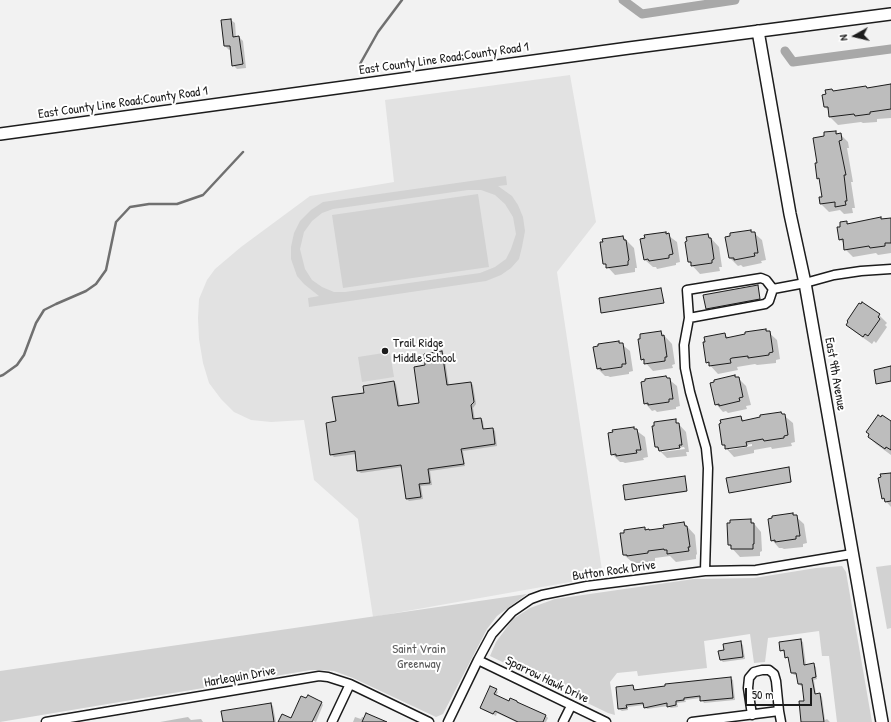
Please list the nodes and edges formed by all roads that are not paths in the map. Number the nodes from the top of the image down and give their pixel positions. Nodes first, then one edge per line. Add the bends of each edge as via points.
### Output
1 (891, 14) edge
2 (758, 32) junction
3 (0, 134) edge
4 (891, 269) edge
5 (805, 283) junction
6 (773, 289) junction
7 (689, 318) junction
8 (852, 554) junction
9 (705, 571) junction
10 (478, 660) junction
11 (350, 684) junction
12 (571, 706) junction
13 (780, 711) junction
14 (752, 715) junction
15 (46, 722) edge
16 (332, 722) edge
17 (429, 722) edge
18 (448, 722) edge
19 (563, 722) edge
20 (606, 722) edge
21 (692, 722) edge
22 (781, 722) edge
23 (882, 722) edge

1 - 2 main road, East County Line Road;County Road 1
2 - 3 main road, East County Line Road;County Road 1
2 - 5 main road, East 9th Avenue via 790,214
4 - 5 street via 841,274
5 - 6 street
5 - 8 main road, East 9th Avenue
6 - 7 street via 766,304
6 - 7 street via 761,278 687,290
7 - 9 street via 684,345 685,368 706,448 708,468
8 - 9 street, Button Rock Drive via 756,570
8 - 23 main road, East 9th Avenue
9 - 10 street, Button Rock Drive via 542,594 520,606 499,625
10 - 12 street, Sparrow Hawk Drive
10 - 18 street, Button Rock Drive
11 - 15 street, Harlequin Drive via 328,677 310,677
11 - 16 street
11 - 17 street, Harlequin Drive
12 - 19 street
12 - 20 street, Sparrow Hawk Drive
13 - 14 street
13 - 14 street via 774,674 769,670 760,670 752,673 749,680
13 - 22 street
14 - 21 street

